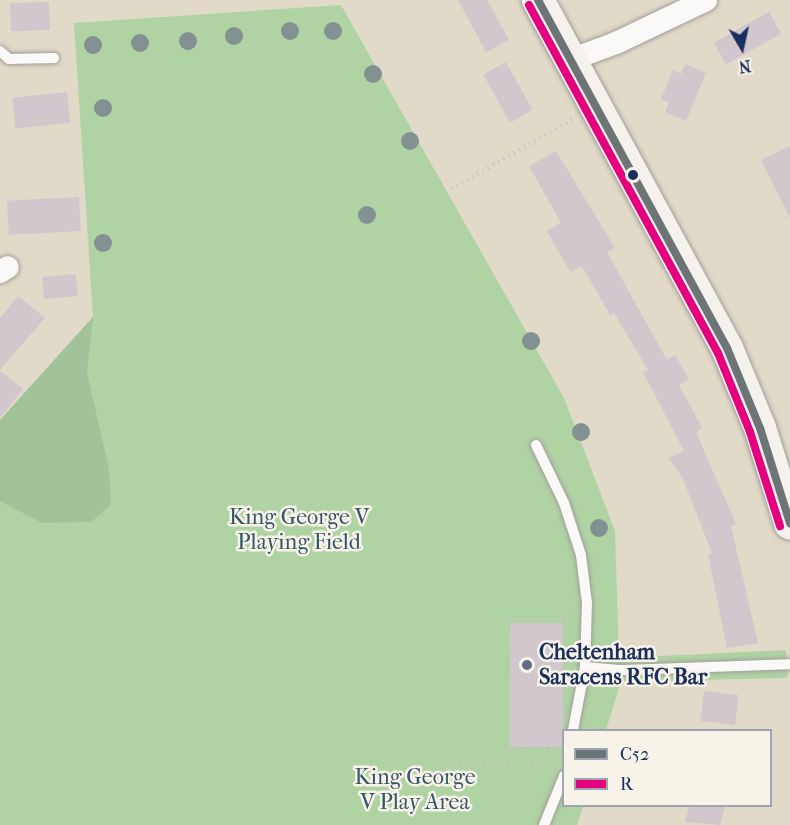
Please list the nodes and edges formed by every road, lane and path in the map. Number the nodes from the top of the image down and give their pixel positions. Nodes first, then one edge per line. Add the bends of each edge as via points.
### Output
1 (538, 0) edge
2 (706, 0) edge
3 (0, 51) edge
4 (54, 58) dead end
5 (570, 60) junction
6 (596, 106) junction
7 (446, 192) dead end
8 (536, 445) dead end
9 (789, 514) edge
10 (586, 620) junction
11 (790, 664) edge
12 (585, 667) junction
13 (573, 729) edge
14 (562, 751) edge
15 (557, 765) dead end
16 (448, 771) dead end
17 (562, 781) edge
18 (544, 825) edge

1 - 5 street
2 - 5 street
3 - 4 lane via 9,59
5 - 6 street
6 - 7 path
6 - 9 street via 727,348
8 - 10 lane via 564,503 581,555
10 - 12 lane
10 - 14 path via 506,620 507,650 517,650 517,681 508,681 508,752
11 - 12 lane via 622,670
12 - 13 lane
15 - 16 path via 450,764
17 - 18 lane

